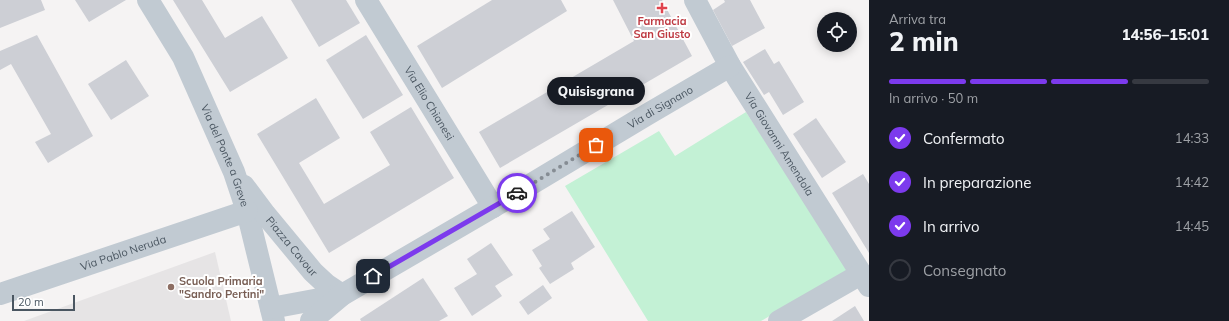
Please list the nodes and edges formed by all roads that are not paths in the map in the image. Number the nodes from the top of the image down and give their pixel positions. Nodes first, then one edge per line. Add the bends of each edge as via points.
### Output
1 (148, 0) edge
2 (366, 0) edge
3 (695, 0) edge
4 (730, 66) junction
5 (234, 172) junction
6 (493, 207) junction
7 (246, 211) junction
8 (865, 280) edge
9 (0, 294) edge
10 (342, 295) junction
11 (273, 315) edge
12 (310, 321) edge
13 (779, 321) edge

1 - 5 street, Via del Ponte a Greve via 183,57
2 - 6 street, Via Elio Chianesi
3 - 4 street, Via Giovanni Amendola
4 - 6 street, Via di Signano
4 - 8 street, Via Giovanni Amendola
5 - 7 street, Via del Ponte a Greve
5 - 10 street, Piazza Cavour via 313,272
6 - 10 street, Via di Signano
7 - 9 street, Via Pablo Neruda
7 - 11 street, Via del Ponte a Greve
8 - 13 street
10 - 11 street
10 - 12 street

